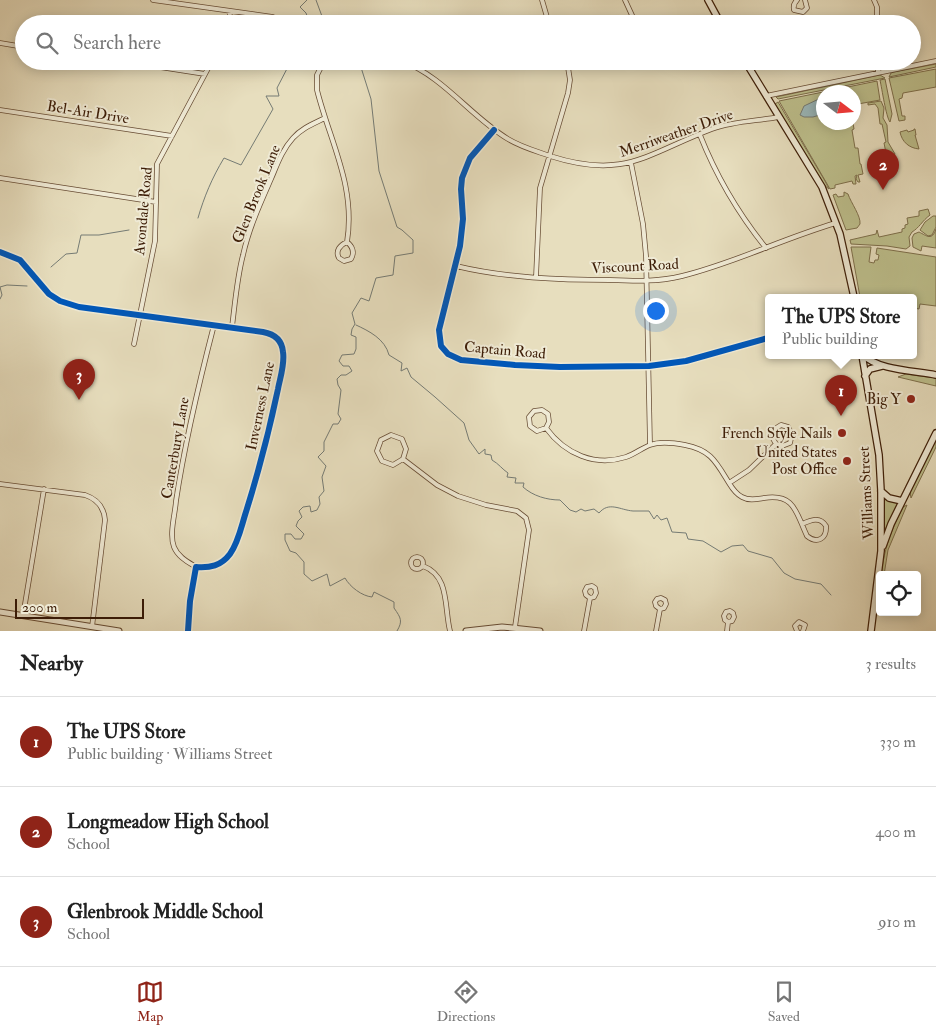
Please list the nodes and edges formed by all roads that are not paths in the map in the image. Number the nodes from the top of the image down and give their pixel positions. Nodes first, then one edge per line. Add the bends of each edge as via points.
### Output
1 (153, 0) edge
2 (542, 0) edge
3 (625, 0) edge
4 (708, 0) edge
5 (797, 0) edge
6 (805, 0) edge
7 (874, 0) edge
8 (230, 11) junction
9 (230, 15) edge
10 (259, 15) edge
11 (546, 15) edge
12 (632, 15) edge
13 (716, 15) edge
14 (877, 15) edge
15 (0, 43) edge
16 (15, 46) edge
17 (936, 61) edge
18 (921, 64) edge
19 (179, 70) edge
20 (207, 70) edge
21 (319, 70) edge
22 (420, 70) edge
23 (568, 70) edge
24 (750, 70) edge
25 (878, 70) edge
26 (892, 70) edge
27 (878, 73) junction
28 (205, 74) junction
29 (766, 96) junction
30 (0, 110) edge
31 (779, 117) junction
32 (325, 118) junction
33 (494, 130) junction
34 (700, 134) junction
35 (172, 136) junction
36 (549, 155) junction
37 (630, 163) junction
38 (0, 178) edge
39 (156, 202) junction
40 (836, 223) junction
41 (347, 242) junction
42 (766, 248) junction
43 (0, 252) edge
44 (456, 266) junction
45 (536, 277) junction
46 (648, 280) junction
47 (853, 294) edge
48 (140, 314) junction
49 (214, 324) junction
50 (232, 327) junction
51 (765, 339) edge
52 (134, 344) dead end
53 (863, 359) edge
54 (869, 359) edge
55 (649, 366) junction
56 (884, 366) junction
57 (936, 375) edge
58 (865, 376) junction
59 (546, 428) junction
60 (936, 433) edge
61 (776, 444) junction
62 (650, 445) junction
63 (403, 459) junction
64 (729, 483) junction
65 (0, 484) edge
66 (44, 489) junction
67 (881, 491) junction
68 (902, 501) junction
69 (802, 524) junction
70 (881, 551) junction
71 (423, 566) dead end
72 (196, 567) junction
73 (590, 598) dead end
74 (660, 608) dead end
75 (0, 612) edge
76 (24, 616) junction
77 (728, 622) dead end
78 (92, 627) junction
79 (515, 627) junction
80 (119, 631) edge
81 (188, 631) edge
82 (450, 631) edge
83 (466, 631) edge
84 (540, 631) edge
85 (584, 631) edge
86 (656, 631) edge
87 (727, 631) edge
88 (797, 631) edge
89 (803, 631) edge
90 (871, 631) edge

1 - 8 street
2 - 11 street
3 - 12 street
4 - 13 main road
5 - 6 street via 793,8 800,13 805,10
7 - 14 street
8 - 9 street
8 - 10 street
15 - 16 street
17 - 18 street
19 - 28 street
20 - 28 street, Avondale Road
21 - 32 street via 316,84
22 - 33 street, Merriweather Drive
23 - 36 street via 568,93
24 - 29 main road
25 - 27 street
26 - 27 street
27 - 29 street
28 - 35 street, Avondale Road
29 - 31 main road
30 - 35 street, Bel-Air Drive
31 - 34 street, Merriweather Drive via 730,124
31 - 40 main road via 819,182
32 - 41 street via 348,192
32 - 50 street, Glen Brook Lane via 297,134 281,156 244,250
33 - 36 street, Merriweather Drive via 514,142
33 - 44 street, Captain Road via 470,158 462,178 463,219
34 - 37 street, Merriweather Drive
34 - 42 street via 725,191
35 - 39 street, Avondale Road via 157,166
36 - 37 street, Merriweather Drive via 594,166
36 - 45 street via 539,194
37 - 46 street via 643,224
38 - 39 street
39 - 48 street, Avondale Road via 154,246
40 - 42 street, Viscount Road
40 - 47 main road
41 - 41 street via 353,256 344,261 337,253
42 - 46 street, Viscount Road via 687,275
43 - 48 street, Inverness Lane via 20,260 44,290 60,301 79,307
44 - 45 street, Viscount Road
44 - 55 street, Captain Road via 438,330 441,346 451,356 469,361 551,367
45 - 46 street, Viscount Road
46 - 55 street
48 - 49 street, Inverness Lane
48 - 52 street, Avondale Road
49 - 50 street, Inverness Lane
49 - 72 street, Canterbury Lane via 193,406 172,535 178,554
50 - 72 street, Inverness Lane via 273,335 282,347 283,364 265,446 236,544 220,564
51 - 55 street, Captain Road via 686,361
53 - 58 main road, Williams Street
54 - 56 main road
55 - 62 street
56 - 57 main road
56 - 58 main road via 871,368
58 - 67 main road, Williams Street via 879,455
59 - 59 street via 550,422 546,412 532,412 530,426 537,430
59 - 62 street via 563,447 591,459 618,459
60 - 68 main road
61 - 61 street via 784,446 791,441 788,427 781,425 773,430
61 - 64 street via 749,470
62 - 64 street via 675,444 701,450 716,462
63 - 63 street via 406,449 402,439 391,436 381,440 377,451 382,461 393,465
63 - 79 street via 451,493 477,503 517,511 526,518 529,530
64 - 69 street via 746,499 774,497 788,500
65 - 66 street
66 - 76 street
66 - 78 street via 89,496 103,510 105,520
67 - 68 main road via 888,498
67 - 70 main road, Williams Street
68 - 70 main road
69 - 69 street via 821,520 826,526 826,534 820,540 812,539
70 - 90 main road, Williams Street
71 - 82 street via 435,572 442,584
72 - 81 street
73 - 85 street
74 - 86 street
75 - 76 street
76 - 78 street
77 - 87 street
78 - 80 street
79 - 83 street
79 - 84 street
88 - 89 street via 795,626 800,622 805,625

